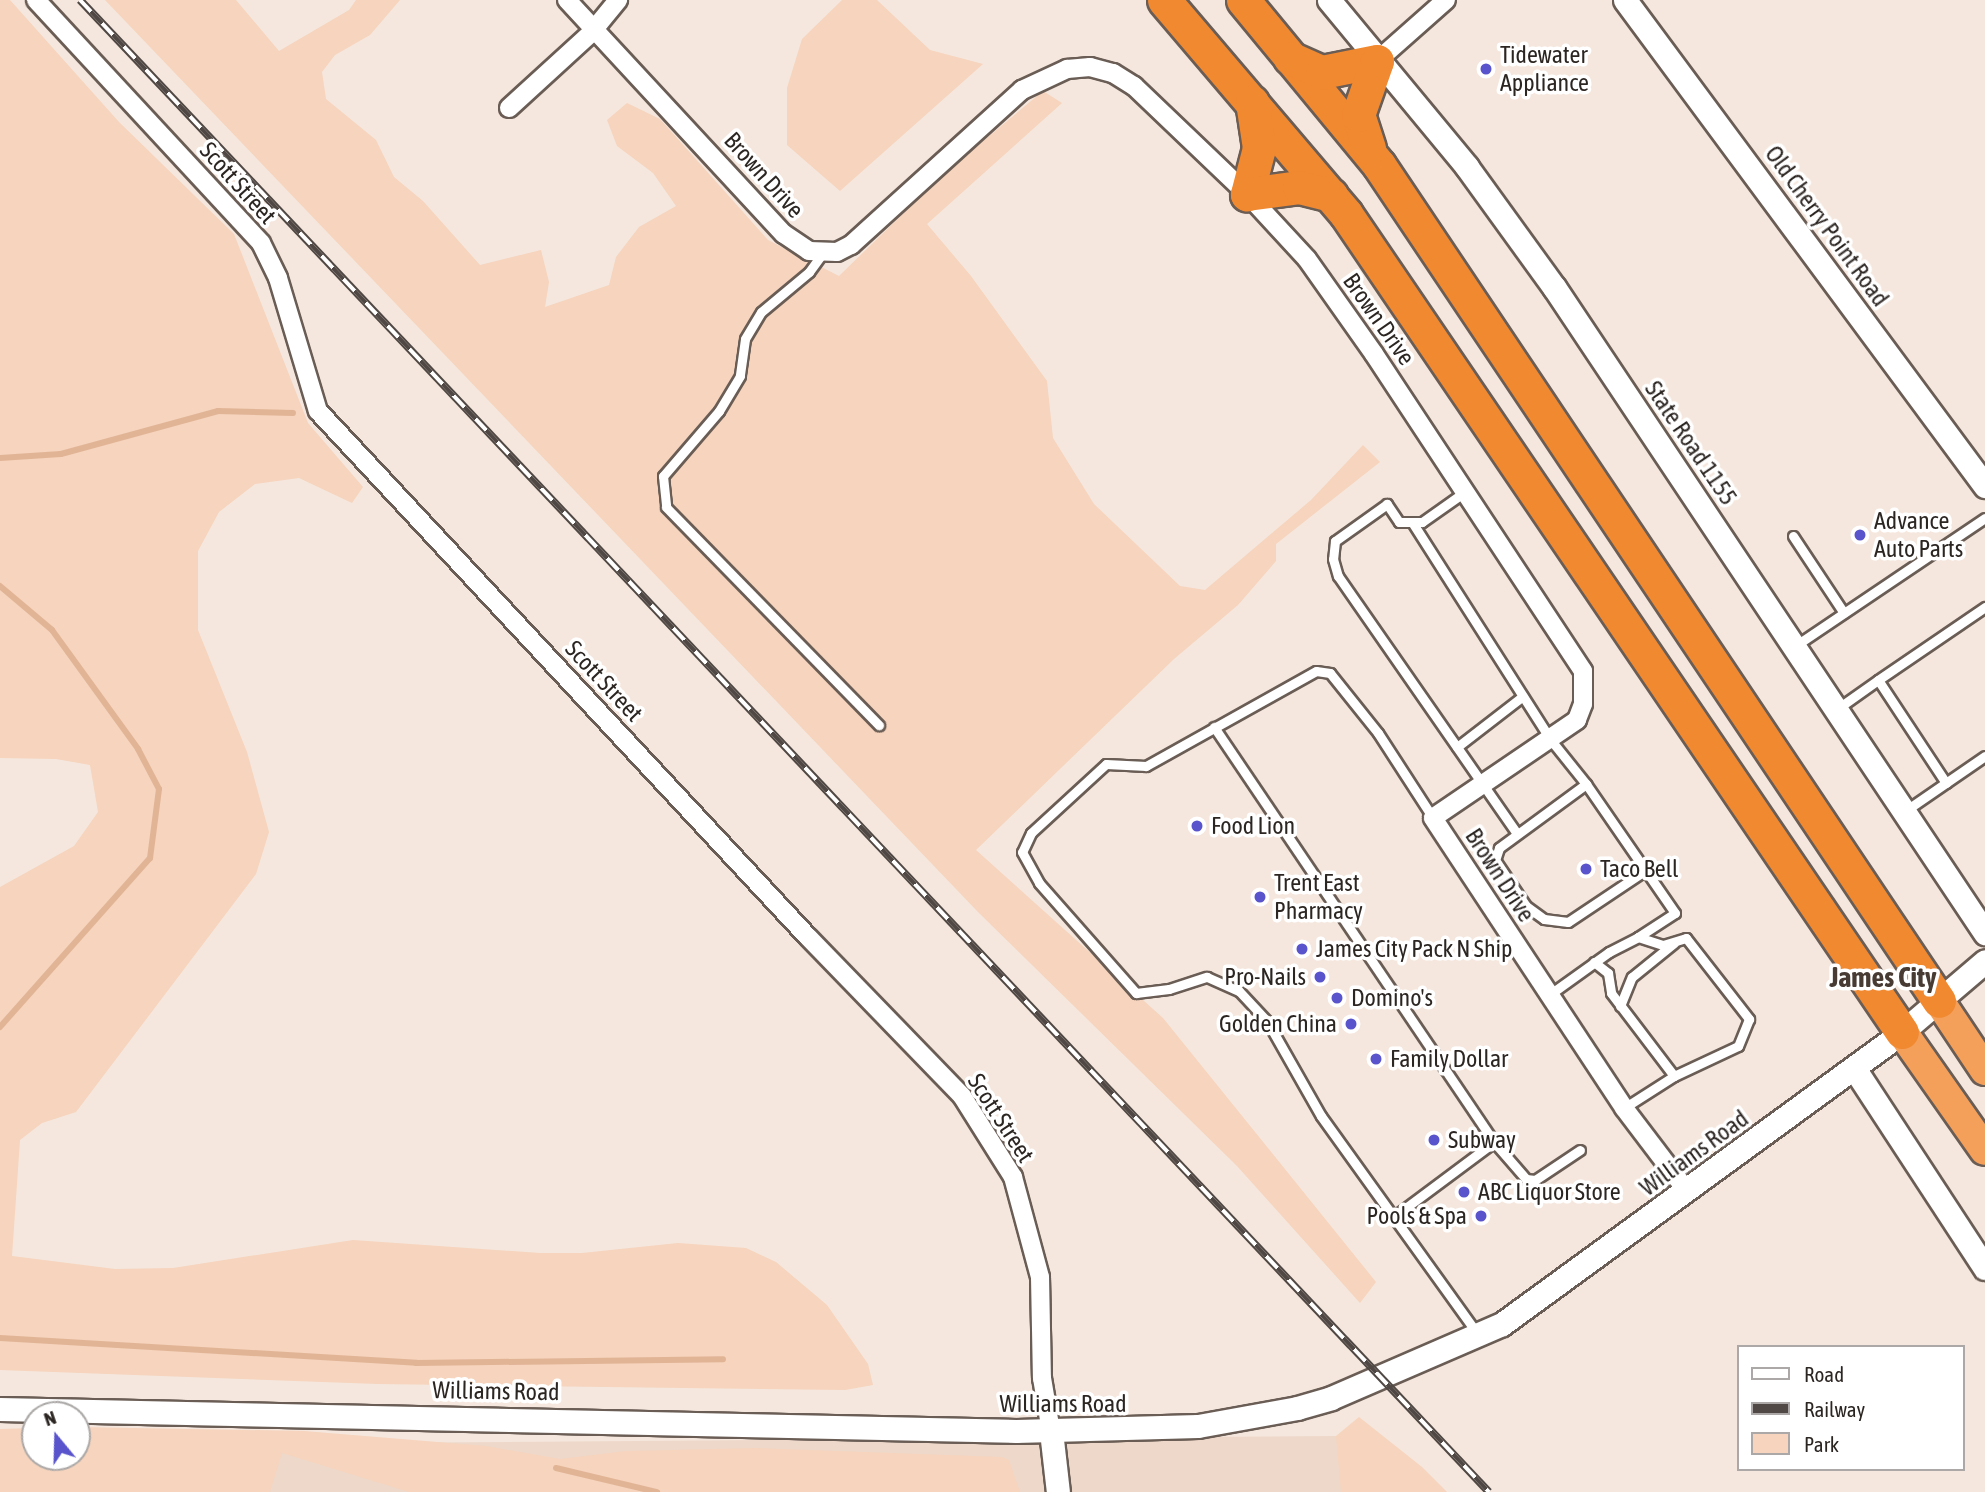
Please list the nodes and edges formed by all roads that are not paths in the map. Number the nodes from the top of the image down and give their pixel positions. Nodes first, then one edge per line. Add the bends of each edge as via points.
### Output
1 (36, 0) edge
2 (567, 0) edge
3 (618, 0) edge
4 (1164, 0) edge
5 (1243, 0) edge
6 (1329, 0) edge
7 (1446, 0) edge
8 (1625, 0) edge
9 (595, 29) junction
10 (1290, 57) junction
11 (1377, 61) junction
12 (1251, 100) junction
13 (509, 108) dead end
14 (1379, 165) junction
15 (1247, 194) junction
16 (1331, 195) junction
17 (822, 254) junction
18 (1985, 485) edge
19 (1467, 490) junction
20 (1985, 518) edge
21 (1412, 522) junction
22 (1793, 536) dead end
23 (1985, 607) edge
24 (1844, 613) junction
25 (1795, 646) junction
26 (1878, 680) junction
27 (1523, 696) junction
28 (1837, 709) junction
29 (879, 725) dead end
30 (1214, 727) junction
31 (1550, 739) junction
32 (1457, 747) junction
33 (1985, 756) edge
34 (1946, 783) junction
35 (1483, 784) junction
36 (1586, 784) junction
37 (1904, 812) junction
38 (1433, 818) junction
39 (1517, 834) junction
40 (1646, 870) junction
41 (1985, 933) edge
42 (1638, 937) junction
43 (1675, 942) junction
44 (1985, 961) edge
45 (1594, 962) junction
46 (1549, 995) junction
47 (1939, 1001) junction
48 (1620, 1006) junction
49 (1902, 1032) junction
50 (1854, 1068) junction
51 (1985, 1070) edge
52 (1674, 1076) junction
53 (1624, 1108) junction
54 (1494, 1142) junction
55 (1580, 1150) dead end
56 (1985, 1150) edge
57 (1686, 1191) junction
58 (1392, 1218) junction
59 (1985, 1268) edge
60 (1479, 1335) junction
61 (0, 1409) edge
62 (1051, 1431) junction
63 (1058, 1492) edge

1 - 62 street, Scott Street via 261,243 278,278 318,411 808,938 962,1096 1013,1177 1040,1277 1042,1378
2 - 9 street, Brown Drive
3 - 9 street
4 - 12 highway
5 - 10 highway
6 - 11 street, State Road 1155
7 - 11 street
8 - 18 street, Old Cherry Point Road
9 - 13 street
9 - 17 street, Brown Drive via 783,234 796,245
10 - 11 highway via 1322,72
10 - 14 highway
11 - 14 highway via 1358,115
11 - 25 street, State Road 1155 via 1467,167 1554,287
12 - 15 highway via 1259,148
12 - 16 highway
14 - 47 highway
15 - 16 highway via 1299,187
15 - 17 street, Brown Drive via 1134,86 1090,67 1067,69 1022,90 866,234 837,252
15 - 19 street, Brown Drive via 1307,259
16 - 49 highway via 1753,807
17 - 29 lane via 809,272 761,312 745,340 740,376 719,411 663,476 666,507
19 - 21 lane via 1422,522
19 - 31 street, Brown Drive via 1583,671 1585,688 1577,720
20 - 24 lane
21 - 27 lane
21 - 32 lane via 1399,522 1387,504 1335,541 1334,559 1338,576
22 - 24 lane
23 - 26 lane
24 - 25 lane
25 - 28 street, State Road 1155
26 - 28 lane
26 - 34 lane
27 - 31 lane
27 - 32 lane
28 - 37 street, State Road 1155
30 - 38 lane via 1316,671 1330,673 1378,733
30 - 54 lane
30 - 58 lane via 1146,766 1106,764 1031,833 1023,852 1039,883 1136,993 1207,977 1239,991 1267,1021 1294,1075
31 - 35 street, Brown Drive
31 - 36 lane
32 - 35 lane
33 - 34 lane
34 - 37 lane
35 - 38 street, Brown Drive
35 - 39 lane
36 - 39 lane
36 - 40 lane
37 - 41 street, State Road 1155
38 - 46 street, Brown Drive
39 - 40 lane via 1499,848 1495,860 1526,906 1544,919 1567,922
40 - 42 lane via 1675,913
42 - 43 lane via 1663,945
42 - 45 lane
43 - 48 lane via 1632,978
43 - 52 lane via 1686,938 1749,1020 1738,1046
44 - 47 street, Williams Road
45 - 46 lane
45 - 48 lane via 1608,973 1611,993
46 - 53 street, Brown Drive
47 - 49 street, Williams Road
47 - 51 highway
48 - 52 lane
49 - 50 street, Williams Road
49 - 56 highway
50 - 57 street, Williams Road
50 - 59 street
52 - 53 lane
53 - 57 street, Brown Drive
54 - 55 lane via 1526,1179 1535,1180
54 - 58 lane
57 - 60 street, Williams Road via 1544,1297
58 - 60 lane
60 - 62 street, Williams Road via 1297,1408 1198,1426
61 - 62 street, Williams Road
62 - 63 street

